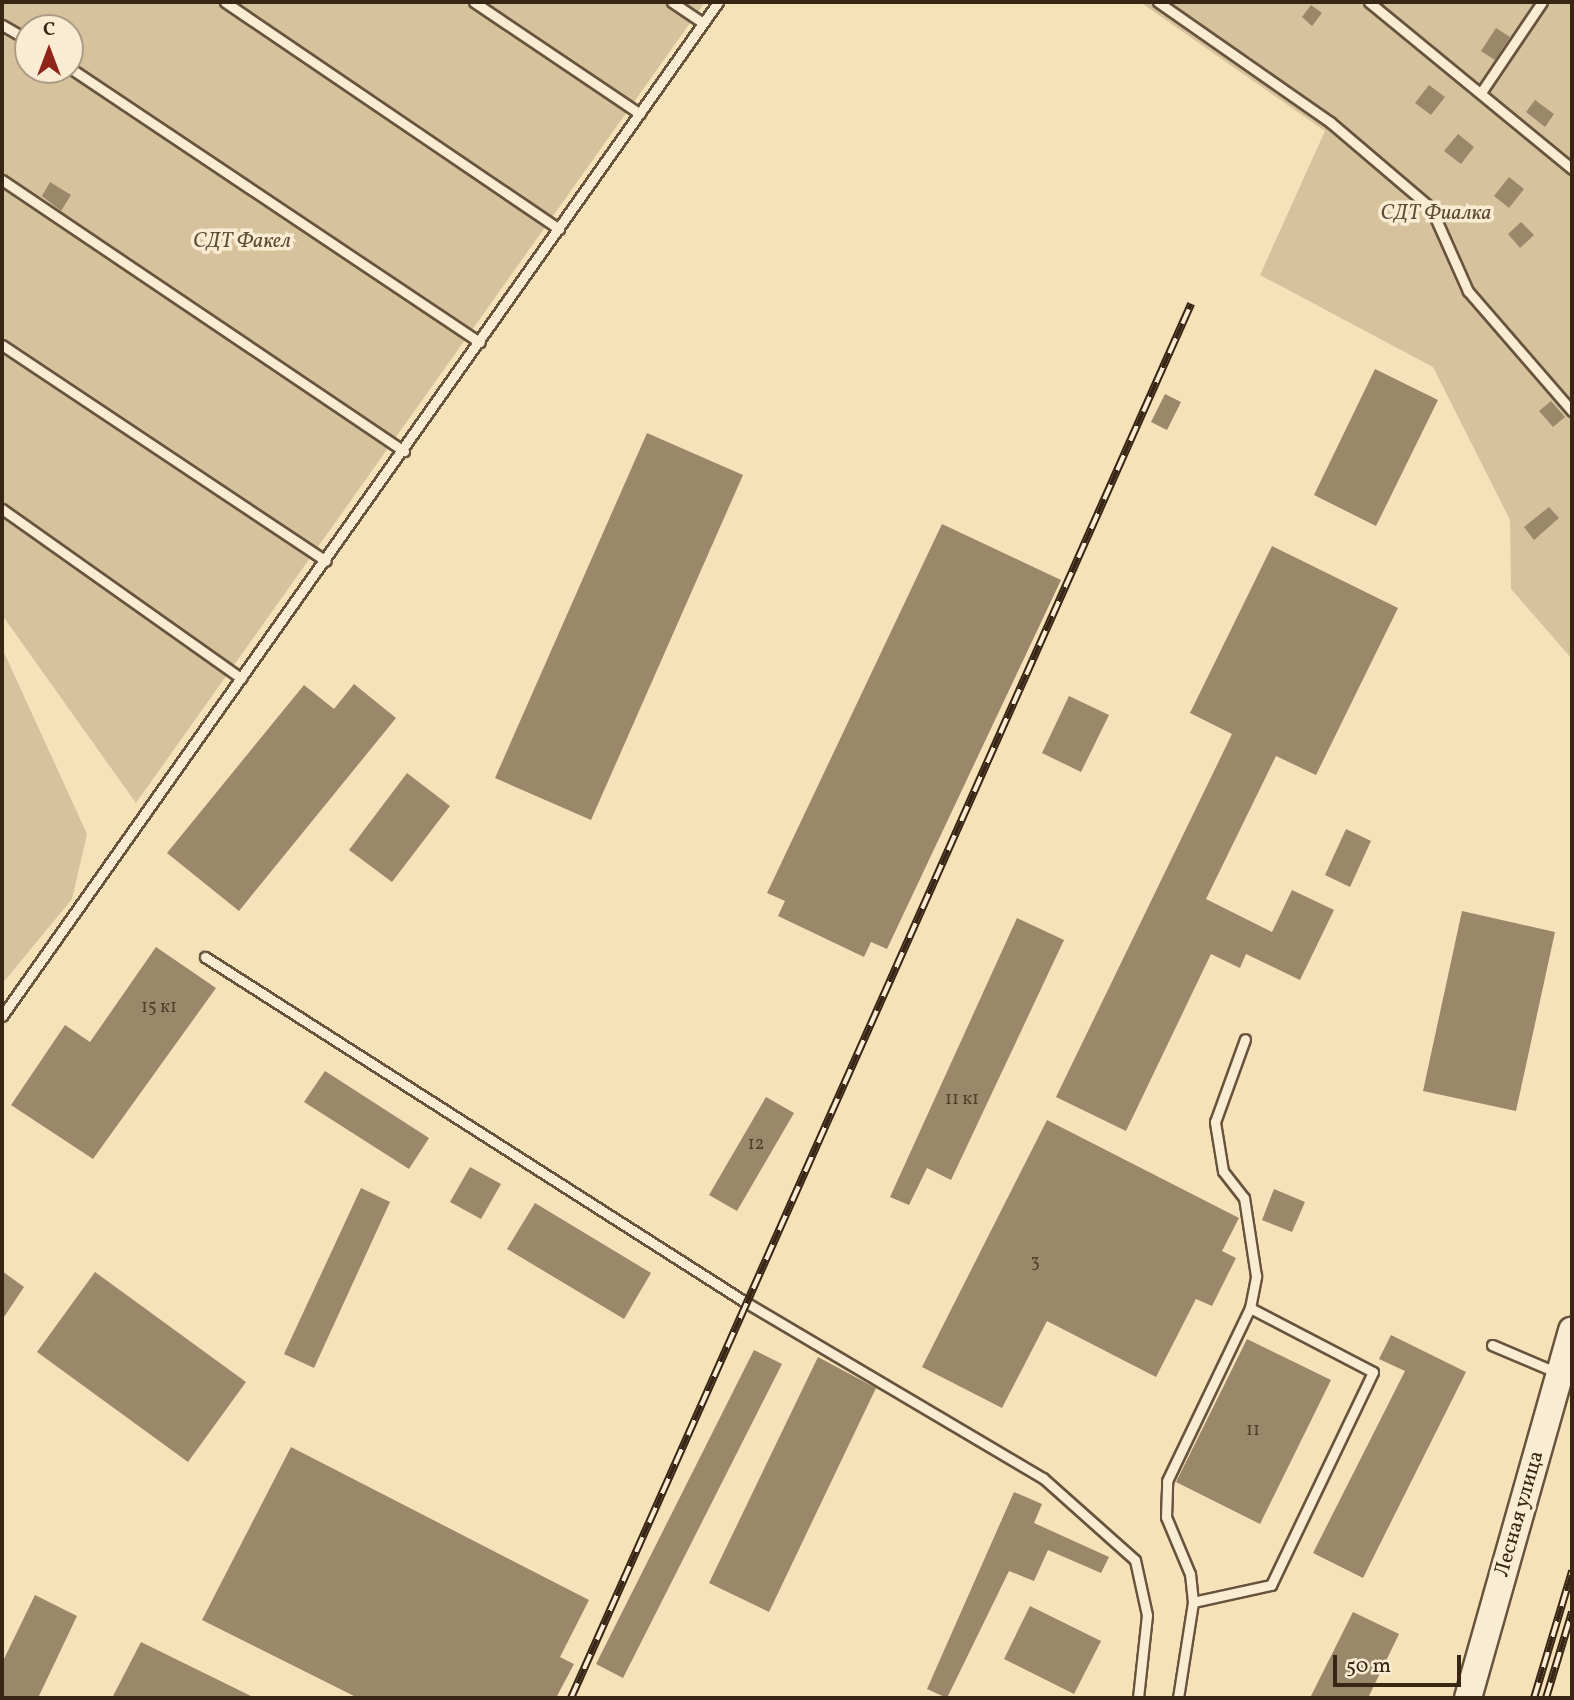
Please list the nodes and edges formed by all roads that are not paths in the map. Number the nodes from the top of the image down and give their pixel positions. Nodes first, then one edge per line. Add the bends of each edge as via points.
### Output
1 (225, 2) edge
2 (474, 2) edge
3 (672, 2) edge
4 (718, 2) edge
5 (1158, 2) edge
6 (1369, 2) edge
7 (1542, 2) edge
8 (703, 23) junction
9 (84, 77) edge
10 (1482, 90) junction
11 (640, 114) junction
12 (1572, 169) edge
13 (2, 180) edge
14 (559, 229) junction
15 (480, 342) junction
16 (2, 345) edge
17 (1572, 411) edge
18 (404, 451) junction
19 (2, 509) edge
20 (327, 561) junction
21 (240, 678) junction
22 (205, 957) dead end
23 (2, 1016) edge
24 (1245, 1039) dead end
25 (1250, 1308) junction
26 (1572, 1329) edge
27 (1492, 1345) dead end
28 (1560, 1373) junction
29 (1193, 1602) junction
30 (1138, 1698) edge
31 (1178, 1698) edge
32 (1468, 1698) edge

1 - 14 lane
2 - 11 lane
3 - 8 lane
4 - 8 lane
5 - 17 lane via 1331,122 1431,208 1468,291
6 - 10 lane
7 - 10 lane
8 - 11 lane
9 - 15 lane
10 - 12 lane
11 - 14 lane
13 - 18 lane
14 - 15 lane
15 - 18 lane
16 - 20 lane
18 - 20 lane
19 - 21 lane
20 - 21 lane
21 - 23 lane
22 - 30 lane via 745,1302 1043,1478 1135,1560 1147,1615
24 - 25 lane via 1215,1122 1223,1171 1244,1198 1256,1276
25 - 29 lane via 1167,1481 1166,1517 1189,1574
25 - 29 lane via 1373,1371 1271,1585
26 - 28 street, Лесная улица
27 - 28 lane
28 - 32 street, Лесная улица
29 - 31 lane

